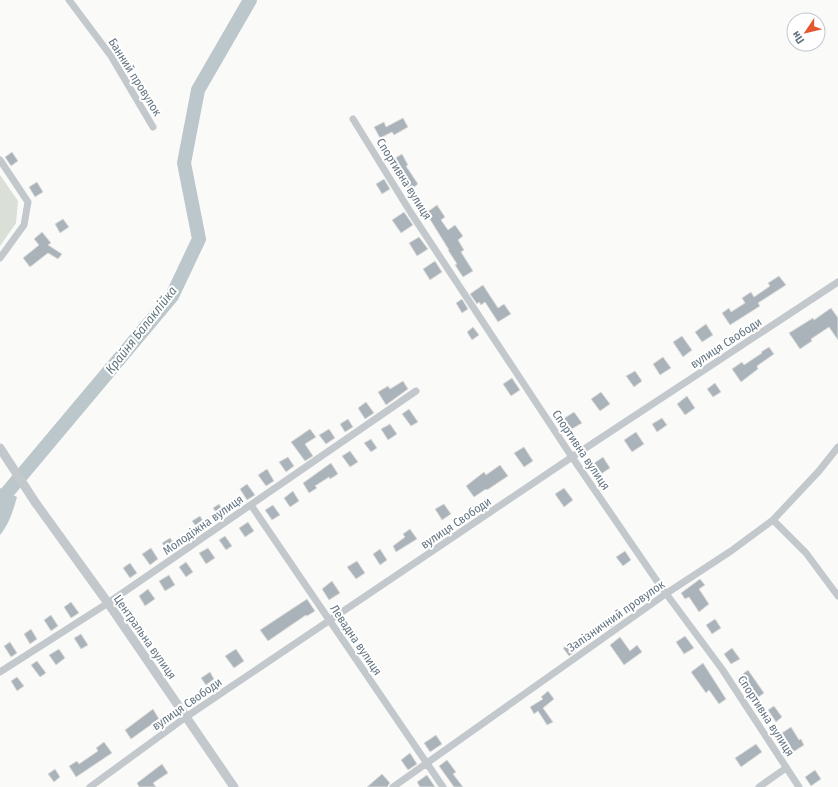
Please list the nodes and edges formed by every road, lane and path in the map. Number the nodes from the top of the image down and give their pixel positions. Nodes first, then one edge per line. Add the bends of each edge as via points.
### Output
1 (69, 0) edge
2 (353, 119) dead end
3 (153, 127) dead end
4 (0, 160) edge
5 (0, 258) edge
6 (838, 282) edge
7 (416, 391) dead end
8 (838, 448) edge
9 (1, 449) edge
10 (572, 457) junction
11 (251, 505) junction
12 (774, 520) junction
13 (667, 593) junction
14 (838, 596) edge
15 (108, 603) junction
16 (330, 621) junction
17 (0, 672) edge
18 (186, 717) junction
19 (427, 763) junction
20 (786, 768) junction
21 (90, 787) edge
22 (234, 787) edge
23 (393, 787) edge
24 (443, 787) edge
25 (759, 787) edge
26 (799, 787) edge

1 - 3 street, Банний провулок via 111,56
2 - 10 street, Спортивна вулиця via 411,213
4 - 5 street via 28,202 24,225
6 - 10 street, вулиця Свободи
7 - 11 street, Молодіжна вулиця
8 - 12 street, Залізничний провулок
9 - 15 street, Центральна вулиця
10 - 13 street, Спортивна вулиця
10 - 16 street, вулиця Свободи
11 - 15 street, Молодіжна вулиця
11 - 16 street, Левадна вулиця
12 - 13 street, Залізничний провулок
12 - 14 street via 806,554
13 - 19 street, Залізничний провулок
13 - 20 street, Спортивна вулиця via 722,669
15 - 17 street, Молодіжна вулиця
15 - 18 street, Центральна вулиця
16 - 18 street, вулиця Свободи
16 - 19 street, Левадна вулиця
18 - 21 street, вулиця Свободи
18 - 22 street, Центральна вулиця
19 - 23 street, Залізничний провулок
19 - 24 street, Левадна вулиця
20 - 25 street
20 - 26 street, Спортивна вулиця

